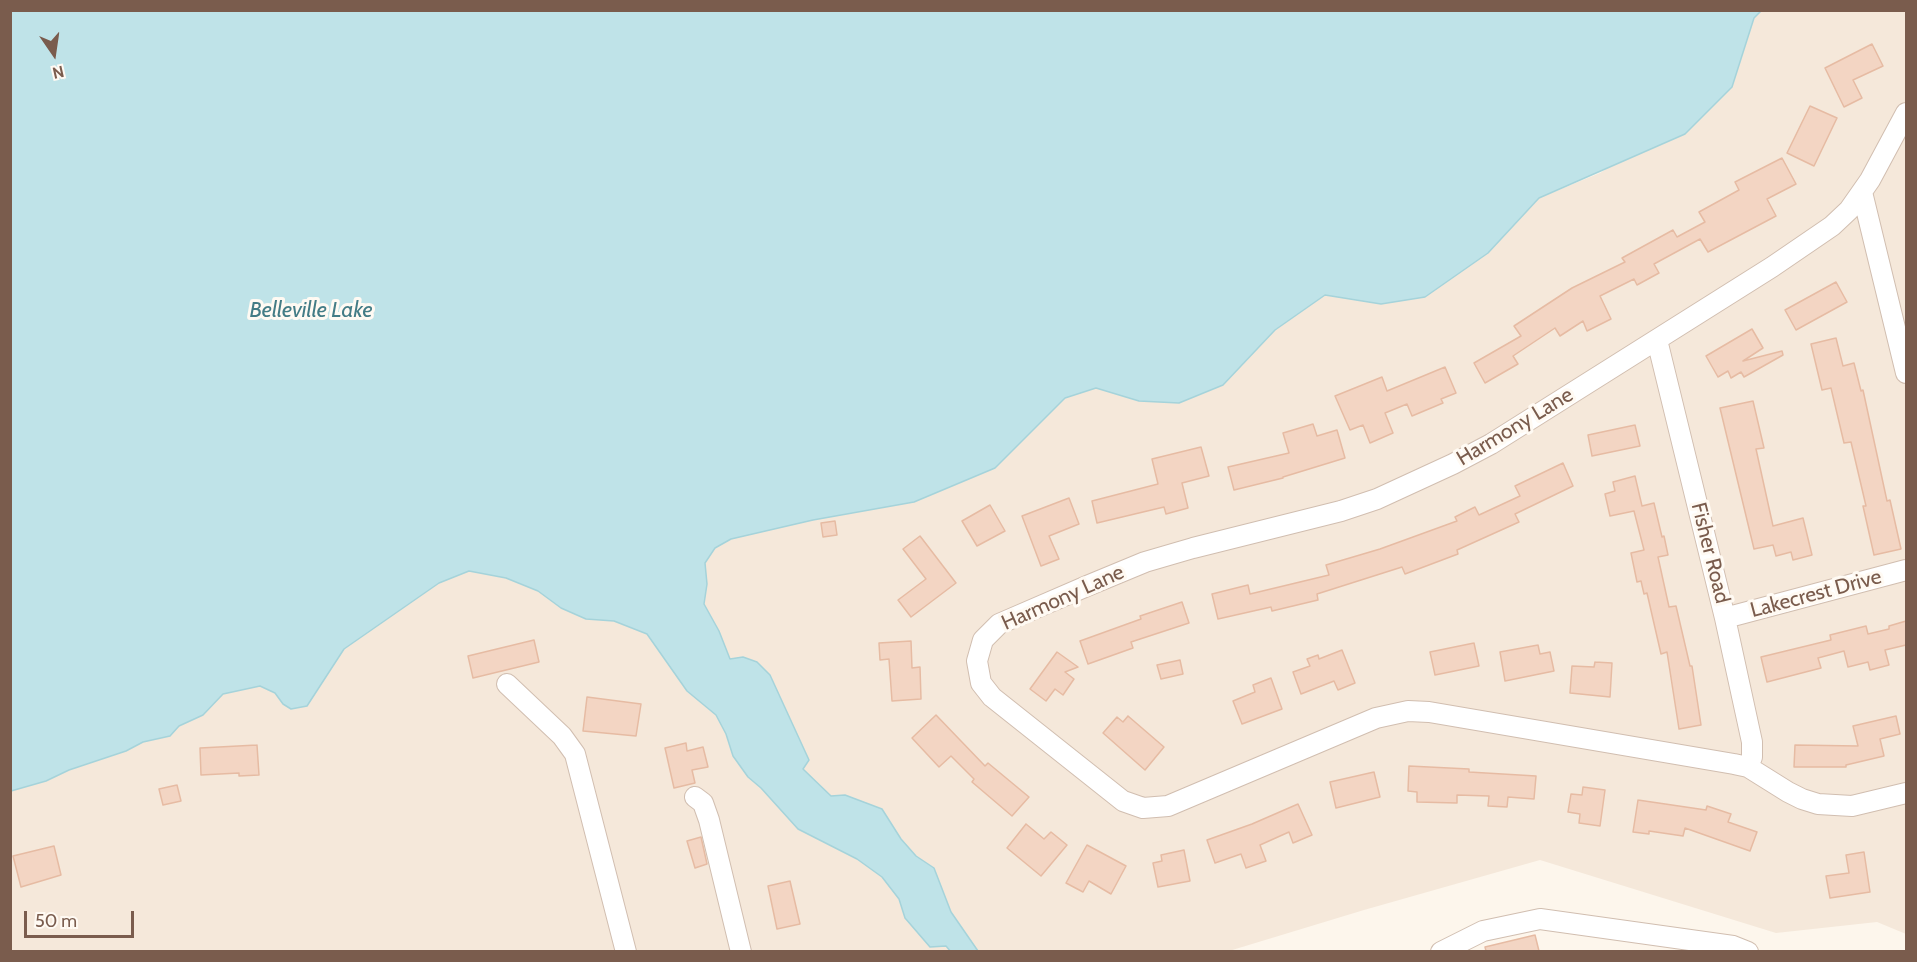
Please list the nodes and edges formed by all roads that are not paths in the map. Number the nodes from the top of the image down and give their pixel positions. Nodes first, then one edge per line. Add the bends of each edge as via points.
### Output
1 (1906, 113) edge
2 (1862, 192) junction
3 (1657, 339) junction
4 (1906, 373) edge
5 (1906, 570) edge
6 (1725, 618) junction
7 (507, 684) dead end
8 (1748, 767) junction
9 (1906, 793) edge
10 (695, 797) dead end
11 (626, 951) edge
12 (741, 951) edge
13 (1441, 951) edge
14 (1748, 951) edge

1 - 2 street, Harmony Lane
2 - 3 street, Harmony Lane via 1832,226
2 - 4 street
3 - 6 street, Fisher Road
3 - 8 street, Harmony Lane via 1491,444 1403,488 1341,511 1145,562 999,624 980,647 978,675 1002,706 1123,801 1143,808 1168,806 1376,718 1408,711
5 - 6 street, Lakecrest Drive
6 - 8 street, Fisher Road via 1752,742
7 - 11 street via 562,736 575,754
8 - 9 street, Harmony Lane via 1802,800 1818,804 1852,806
10 - 12 street via 703,803 709,820
13 - 14 street via 1483,931 1540,919

